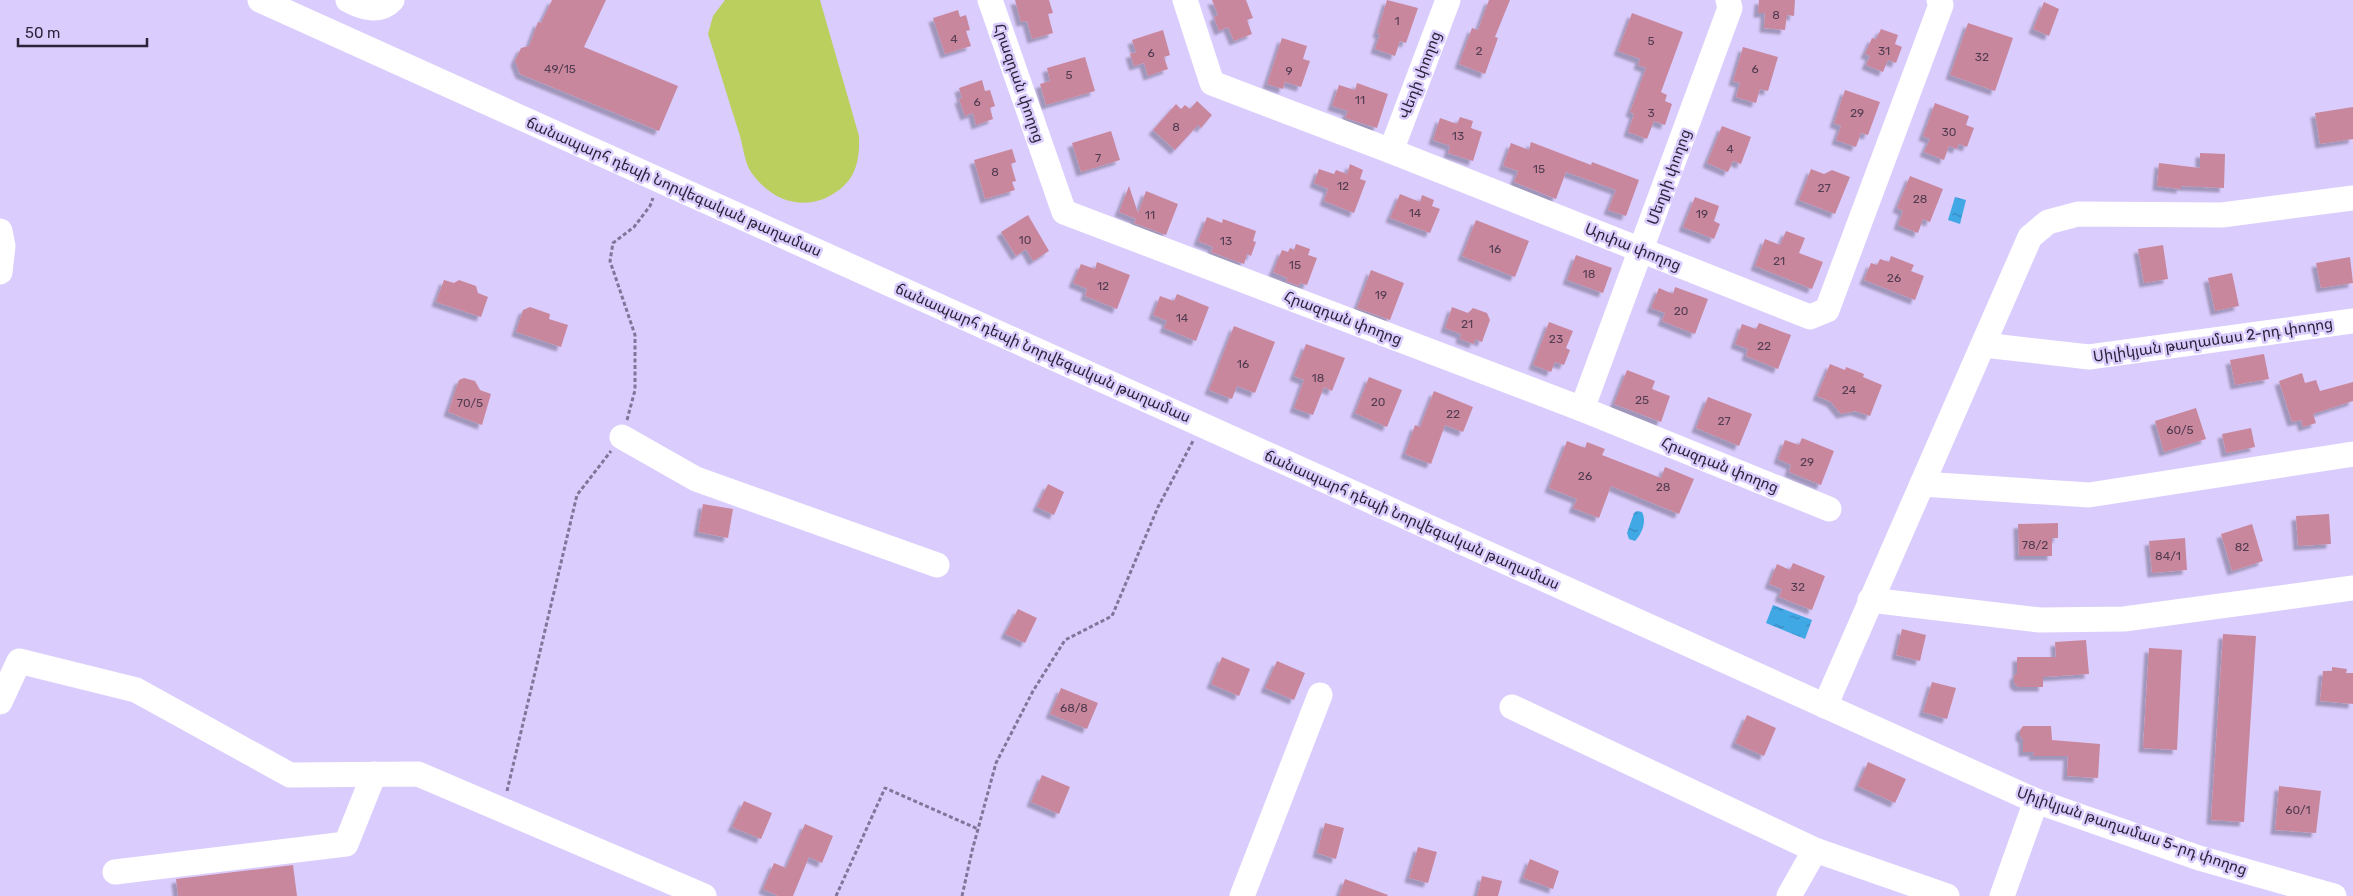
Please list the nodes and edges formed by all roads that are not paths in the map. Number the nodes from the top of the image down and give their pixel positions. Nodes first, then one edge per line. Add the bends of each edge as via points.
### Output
1 (262, 0) edge
2 (348, 0) edge
3 (392, 0) edge
4 (990, 0) edge
5 (1185, 0) edge
6 (1448, 0) edge
7 (1728, 0) edge
8 (1939, 0) edge
9 (1391, 151) junction
10 (2353, 198) edge
11 (0, 231) edge
12 (1642, 251) junction
13 (0, 272) edge
14 (2353, 321) edge
15 (1984, 345) junction
16 (1582, 409) junction
17 (622, 437) road end
18 (2353, 454) edge
19 (1922, 484) junction
20 (1829, 509) dead end
21 (937, 565) dead end
22 (2353, 588) edge
23 (1870, 600) junction
24 (1320, 695) dead end
25 (0, 702) edge
26 (1826, 706) junction
27 (1512, 707) dead end
28 (374, 774) junction
29 (2036, 801) junction
30 (1815, 850) junction
31 (115, 872) dead end
32 (704, 896) edge
33 (1242, 896) edge
34 (1789, 896) edge
35 (1946, 896) edge
36 (2002, 896) edge
37 (2334, 896) edge

1 - 26 street, ճանապարհ դեպի Նորվեգական թաղամաս
2 - 3 street via 361,8 380,8
4 - 16 street, Հրազդան փողոց via 1064,212
5 - 9 street, Արփա փողոց via 1212,83
6 - 9 street, Վեդի փողոց
7 - 12 street, Մեղրի փողոց via 1730,8
8 - 12 street, Արփա փողոց via 1941,5 1827,310 1810,317
9 - 12 street, Արփա փողոց
10 - 15 street via 2222,214 2078,214 2048,222 2030,237
11 - 13 street via 3,246
12 - 16 street, Մեղրի փողոց
14 - 15 street, Սիլիկյան թաղամաս 2-րդ փողոց via 2089,357
15 - 19 street
16 - 20 street, Հրազդան փողոց
17 - 21 street via 696,479
18 - 19 street via 2089,494
19 - 23 street
22 - 23 street via 2124,619 2040,620
23 - 26 street
24 - 33 street
25 - 28 street via 19,661 136,690 290,775
26 - 29 street, Սիլիկյան թաղամաս 5-րդ փողոց
27 - 30 street
28 - 31 street via 346,844
28 - 32 street via 418,774
29 - 36 street
29 - 37 street, Սիլիկյան թաղամաս 5-րդ փողոց via 2199,858
30 - 34 street
30 - 35 street

